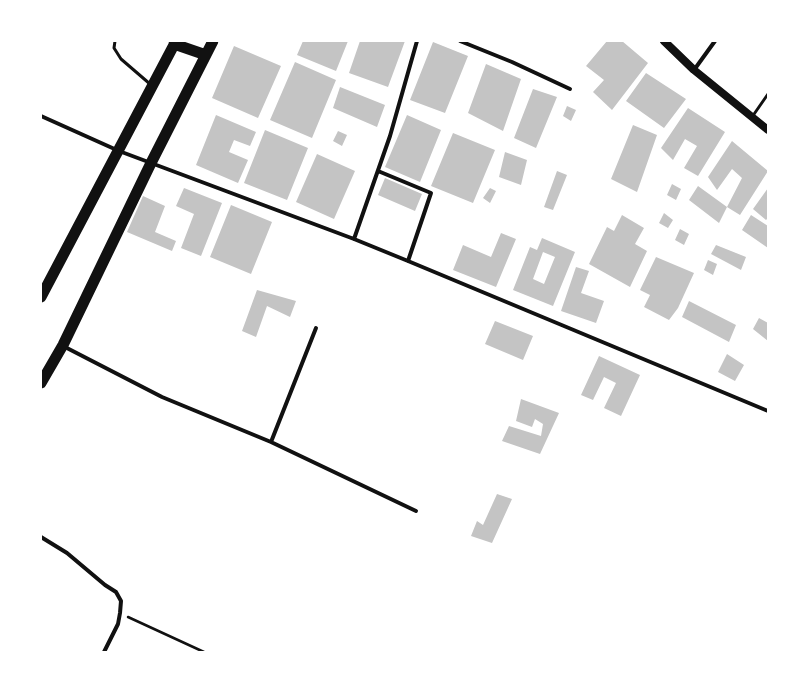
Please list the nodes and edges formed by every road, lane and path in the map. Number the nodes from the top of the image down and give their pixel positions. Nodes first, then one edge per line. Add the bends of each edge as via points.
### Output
1 (115, 41) edge
2 (213, 41) edge
3 (417, 41) edge
4 (460, 41) edge
5 (664, 41) edge
6 (715, 41) edge
7 (175, 42) edge
8 (206, 55) junction
9 (694, 70) junction
10 (152, 86) junction
11 (570, 89) dead end
12 (768, 94) edge
13 (41, 116) edge
14 (752, 117) junction
15 (768, 130) edge
16 (119, 151) junction
17 (152, 163) junction
18 (378, 171) junction
19 (354, 239) junction
20 (408, 261) junction
21 (41, 297) edge
22 (316, 328) dead end
23 (63, 346) junction
24 (41, 383) edge
25 (768, 411) edge
26 (271, 442) junction
27 (416, 511) dead end
28 (41, 537) edge
29 (120, 613) junction
30 (104, 652) edge
31 (204, 652) edge

1 - 10 lane via 114,48 121,59
2 - 8 highway
3 - 18 street
4 - 11 street
5 - 9 main road
6 - 9 street
7 - 8 highway
7 - 10 highway
8 - 17 highway
9 - 14 main road
10 - 16 highway
12 - 14 lane
13 - 16 street
14 - 15 main road
16 - 17 street
16 - 21 highway
17 - 19 street
17 - 23 highway
18 - 19 street
18 - 20 street via 431,193
19 - 20 street
20 - 25 street
22 - 26 street
23 - 24 highway
23 - 26 street via 162,397
26 - 27 street
28 - 29 street via 67,553 116,592 121,601
29 - 30 street via 118,624
29 - 31 path

